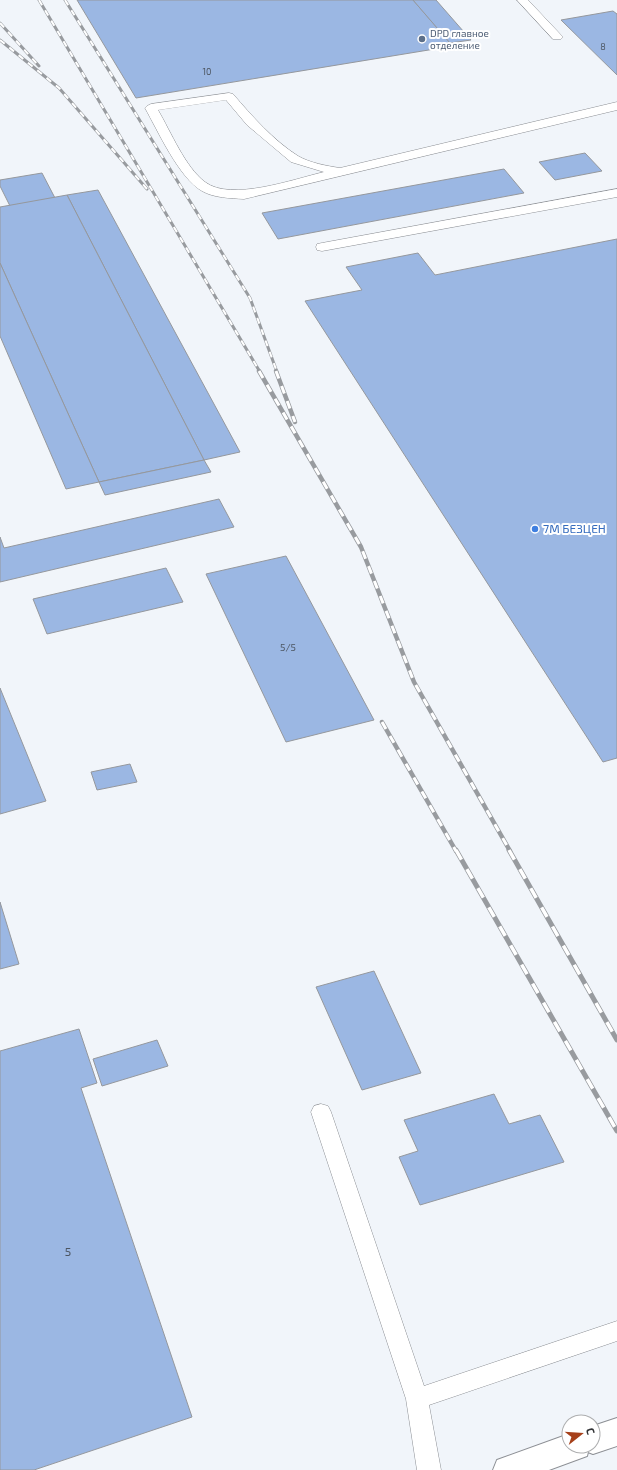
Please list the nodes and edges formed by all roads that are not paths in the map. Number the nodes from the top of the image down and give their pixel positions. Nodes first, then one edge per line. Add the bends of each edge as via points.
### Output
1 (522, 0) edge
2 (557, 37) dead end
3 (617, 106) edge
4 (340, 172) junction
5 (617, 193) edge
6 (322, 247) dead end
7 (321, 1112) dead end
8 (617, 1331) edge
9 (417, 1399) junction
10 (617, 1432) edge
11 (601, 1437) edge
12 (561, 1451) edge
13 (429, 1470) edge
14 (508, 1470) edge

1 - 2 lane
3 - 4 lane
4 - 4 lane via 244,195 221,193 205,188 189,172 151,108 229,96 251,122 295,159
5 - 6 lane
7 - 9 lane
8 - 9 lane
9 - 13 lane
10 - 11 street
12 - 14 street

